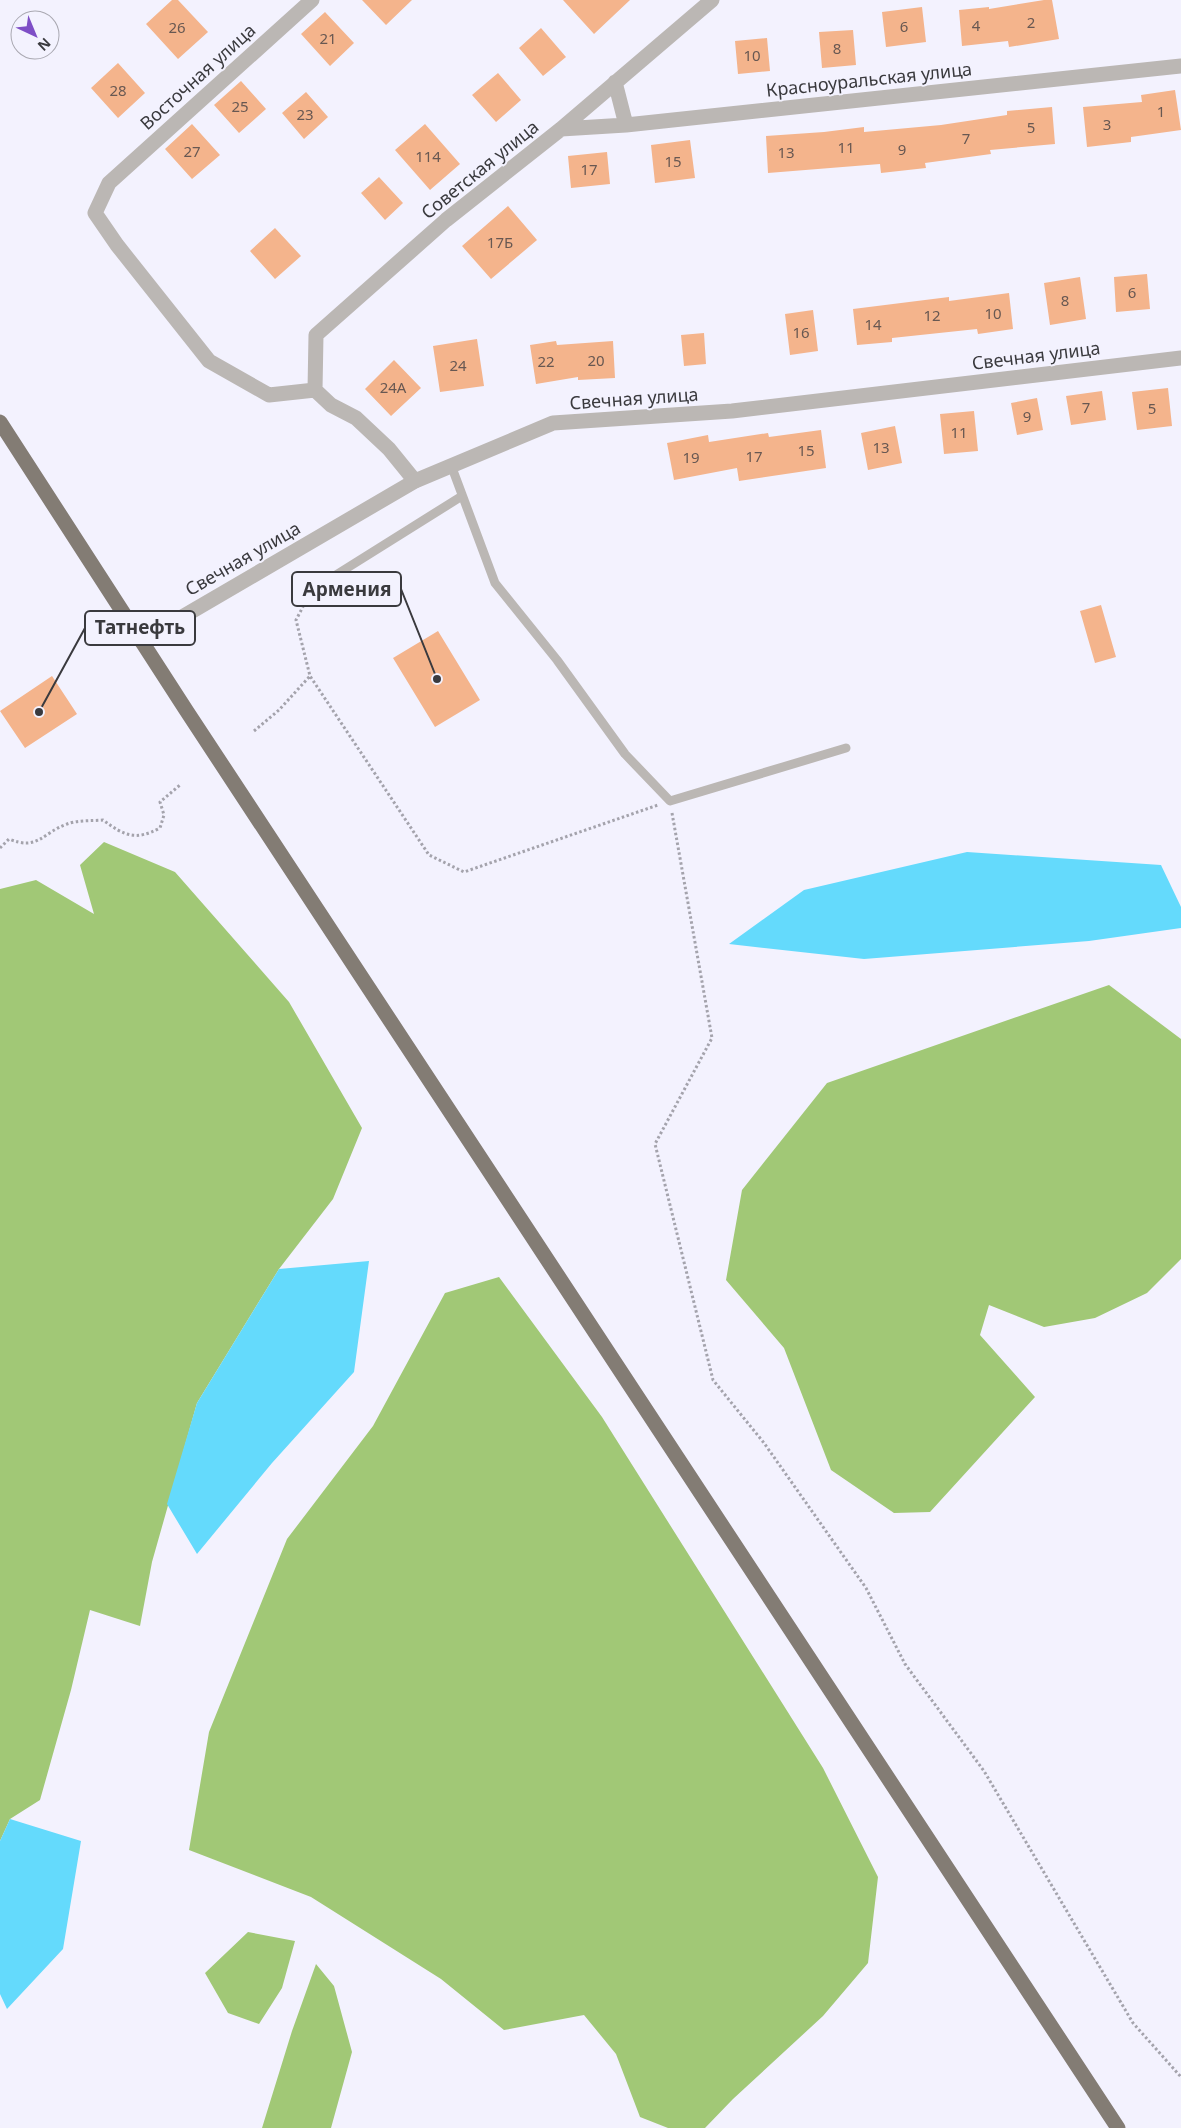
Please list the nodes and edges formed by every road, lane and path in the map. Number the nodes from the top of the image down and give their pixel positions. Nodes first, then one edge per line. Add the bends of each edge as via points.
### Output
1 (312, 0) edge
2 (712, 0) edge
3 (1181, 66) edge
4 (616, 82) junction
5 (626, 125) junction
6 (561, 129) junction
7 (1181, 358) edge
8 (315, 390) junction
9 (0, 422) edge
10 (451, 465) junction
11 (415, 481) junction
12 (462, 496) junction
13 (312, 590) joint
14 (141, 641) junction
15 (310, 676) junction
16 (254, 731) dead end
17 (846, 748) dead end
18 (180, 786) dead end
19 (670, 801) junction
20 (0, 848) edge
21 (1181, 2077) edge
22 (1118, 2128) edge

1 - 8 street, Восточная улица via 108,183 95,213 116,245 209,361 269,395
2 - 4 street, Советская улица
3 - 5 street, Красноуральская улица
4 - 5 street
4 - 6 street, Советская улица
5 - 6 street, Красноуральская улица
6 - 8 street, Советская улица via 446,220 316,336
7 - 10 street, Свечная улица via 732,411 552,423
8 - 11 street via 331,406 356,418 390,449
9 - 14 highway
10 - 11 street, Свечная улица
10 - 12 lane
11 - 14 street, Свечная улица
12 - 13 lane
12 - 19 lane via 495,584 557,660 625,754
13 - 15 path via 296,620
14 - 22 highway
15 - 16 path via 279,710
15 - 19 path via 429,855 464,872
17 - 19 lane
18 - 20 path via 160,802 164,815 160,828 144,837 121,832 102,820 68,823 23,845 9,839
19 - 21 path via 712,1038 655,1144 713,1380 764,1443 866,1588 905,1664 984,1771 1133,2023

